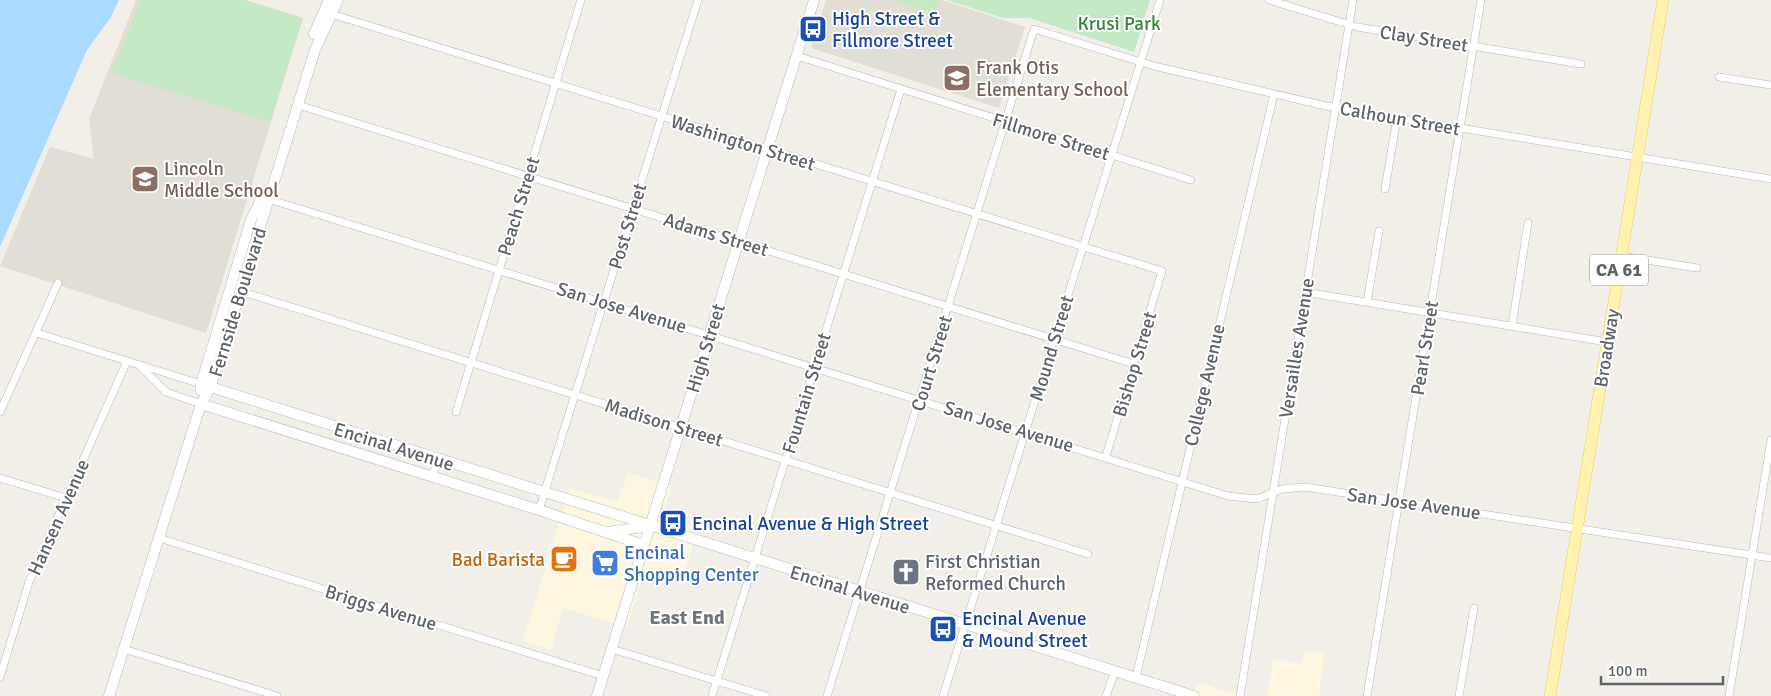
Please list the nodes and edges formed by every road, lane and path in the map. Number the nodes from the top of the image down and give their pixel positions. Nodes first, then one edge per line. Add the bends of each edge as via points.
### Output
1 (329, 0) edge
2 (338, 0) edge
3 (581, 0) edge
4 (698, 0) edge
5 (814, 0) edge
6 (1160, 0) edge
7 (1269, 0) edge
8 (1353, 0) edge
9 (1481, 0) edge
10 (1663, 0) edge
11 (327, 13) junction
12 (1349, 25) junction
13 (1034, 29) joint
14 (1473, 46) junction
15 (797, 56) junction
16 (1141, 62) junction
17 (1581, 64) dead end
18 (1719, 76) dead end
19 (556, 84) junction
20 (1771, 85) edge
21 (901, 89) junction
22 (1274, 94) junction
23 (298, 106) junction
24 (1335, 107) junction
25 (661, 117) junction
26 (1397, 118) junction
27 (1005, 122) junction
28 (1460, 128) junction
29 (768, 149) junction
30 (1112, 154) junction
31 (1638, 157) junction
32 (527, 176) junction
33 (1771, 179) edge
34 (1191, 180) dead end
35 (873, 182) junction
36 (1385, 189) dead end
37 (266, 198) junction
38 (633, 208) junction
39 (977, 214) junction
40 (1528, 223) dead end
41 (1379, 231) dead end
42 (246, 237) junction
43 (739, 241) junction
44 (1083, 246) junction
45 (1622, 256) junction
46 (1697, 268) dead end
47 (498, 269) junction
48 (1162, 271) joint
49 (844, 274) junction
50 (245, 275) junction
51 (58, 283) dead end
52 (240, 291) junction
53 (1305, 292) junction
54 (604, 302) junction
55 (1367, 302) junction
56 (949, 306) junction
57 (1430, 313) junction
58 (1512, 326) junction
59 (37, 333) junction
60 (709, 335) junction
61 (1054, 339) junction
62 (1607, 342) junction
63 (127, 361) junction
64 (470, 361) junction
65 (1134, 364) junction
66 (138, 365) junction
67 (815, 367) junction
68 (206, 386) junction
69 (574, 395) junction
70 (920, 399) junction
71 (201, 404) junction
72 (0, 412) edge
73 (456, 412) dead end
74 (681, 427) junction
75 (1026, 431) junction
76 (1771, 440) edge
77 (1106, 456) junction
78 (438, 459) junction
79 (786, 459) junction
80 (432, 476) junction
81 (0, 478) edge
82 (1182, 480) junction
83 (545, 492) junction
84 (892, 492) junction
85 (1272, 494) junction
86 (66, 498) junction
87 (1399, 501) junction
88 (539, 510) junction
89 (996, 525) junction
90 (650, 526) junction
91 (1577, 527) junction
92 (608, 532) junction
93 (158, 538) junction
94 (644, 545) junction
95 (1088, 554) dead end
96 (1752, 555) junction
97 (1771, 558) edge
98 (754, 559) junction
99 (860, 592) junction
100 (1474, 608) dead end
101 (966, 625) junction
102 (124, 649) junction
103 (612, 649) junction
104 (1114, 671) junction
105 (604, 676) junction
106 (0, 677) edge
107 (1136, 678) junction
108 (716, 681) junction
109 (109, 696) edge
110 (277, 696) edge
111 (597, 696) edge
112 (712, 696) edge
113 (766, 696) edge
114 (827, 696) edge
115 (943, 696) edge
116 (1106, 696) edge
117 (1194, 696) edge
118 (1240, 696) edge
119 (1367, 696) edge
120 (1459, 696) edge
121 (1550, 696) edge
122 (1729, 696) edge

1 - 11 main road, Fernside Boulevard
2 - 11 main road, Fernside Boulevard
3 - 19 street, Peach Street
4 - 25 street, Post Street
5 - 15 main road, High Street
6 - 16 street, Mound Street
7 - 12 street, Clay Street
8 - 12 street, Versailles Avenue
9 - 14 street, Pearl Street
10 - 31 main road, Broadway / CA 61
11 - 19 street, Washington Street
11 - 23 main road, Fernside Boulevard
11 - 37 main road, Fernside Boulevard
12 - 14 street, Clay Street
12 - 24 street, Versailles Avenue
13 - 16 street, Calhoun Street
13 - 27 street, Court Street
14 - 17 street, Clay Street
14 - 28 street, Pearl Street
15 - 21 street, Fillmore Street
15 - 29 main road, High Street
16 - 22 street, Calhoun Street
16 - 30 street, Mound Street
18 - 20 street
19 - 25 street, Washington Street
19 - 32 street, Peach Street
21 - 27 street, Fillmore Street
21 - 35 street, Fountain Street
22 - 24 street, Calhoun Street
22 - 82 street, College Avenue
23 - 32 street, Adams Street
23 - 37 main road, Fernside Boulevard
24 - 26 street, Calhoun Street
24 - 53 street, Versailles Avenue
25 - 29 street, Washington Street
25 - 38 street, Post Street
26 - 28 street, Calhoun Street
26 - 36 street
27 - 30 street, Fillmore Street
27 - 39 street, Court Street
28 - 31 street, Calhoun Street
28 - 57 street, Pearl Street
29 - 35 street, Washington Street
29 - 43 main road, High Street
30 - 34 street, Fillmore Street
30 - 44 street, Mound Street
31 - 33 street, Calhoun Street
31 - 45 main road, Broadway / CA 61
32 - 38 street, Adams Street
32 - 47 street, Peach Street
35 - 39 street, Washington Street
35 - 49 street, Fountain Street
37 - 42 main road, Fernside Boulevard
37 - 47 street, San Jose Avenue
37 - 50 main road, Fernside Boulevard
38 - 43 street, Adams Street
38 - 54 street, Post Street
39 - 44 street, Washington Street
39 - 56 street, Court Street
40 - 58 street
41 - 55 street
42 - 50 main road
42 - 68 main road, Fernside Boulevard
43 - 49 street, Adams Street
43 - 60 main road, High Street
44 - 48 street, Washington Street
44 - 61 street, Mound Street
45 - 46 street
45 - 62 main road, Broadway / CA 61
47 - 54 street, San Jose Avenue
47 - 64 street, Peach Street
48 - 65 street, Bishop Street
49 - 56 street, Adams Street
49 - 67 street, Fountain Street
50 - 52 main road, Fernside Boulevard
51 - 59 street
52 - 64 street, Madison Street
52 - 68 main road, Fernside Boulevard
53 - 55 street
53 - 85 street, Versailles Avenue
54 - 60 street, San Jose Avenue
54 - 69 street, Post Street
55 - 57 street
56 - 61 street, Adams Street
56 - 70 street, Court Street
57 - 58 street
57 - 87 street, Pearl Street
58 - 62 street
59 - 63 street, Encinal Avenue
59 - 72 street
60 - 67 street, San Jose Avenue
60 - 74 main road, High Street
61 - 65 street, Adams Street
61 - 75 street, Mound Street
62 - 91 main road, Broadway / CA 61
63 - 66 street, Encinal Avenue
63 - 86 street, Hansen Avenue
64 - 69 street, Madison Street
64 - 73 street, Peach Street
65 - 77 street, Bishop Street
66 - 68 street, Encinal Avenue
66 - 71 street, Encinal Avenue via 166,392
67 - 70 street, San Jose Avenue
67 - 79 street, Fountain Street
68 - 71 main road, Fernside Boulevard
68 - 78 main road, Encinal Avenue
69 - 74 street, Madison Street
69 - 83 street, Post Street
70 - 75 street, San Jose Avenue
70 - 84 street, Court Street
71 - 80 main road, Encinal Avenue
71 - 93 main road, Fernside Boulevard
74 - 79 street, Madison Street
74 - 90 main road, High Street
75 - 77 street, San Jose Avenue
75 - 89 street, Mound Street
76 - 96 street
77 - 82 street, San Jose Avenue
78 - 80 street
78 - 83 main road, Encinal Avenue
79 - 84 street, Madison Street
79 - 98 street, Fountain Street
80 - 88 main road, Encinal Avenue
81 - 86 street
82 - 85 street, San Jose Avenue via 1243,499
82 - 107 street, College Avenue
83 - 88 street, Post Street
83 - 90 main road, Encinal Avenue
84 - 89 street, Madison Street
84 - 99 street, Court Street
85 - 87 street, San Jose Avenue via 1292,487 1306,487
85 - 118 street, Versailles Avenue
86 - 106 street, Hansen Avenue via 29,582
87 - 91 street, San Jose Avenue
87 - 119 street, Pearl Street
88 - 92 main road, Encinal Avenue
89 - 95 street, Madison Street
89 - 101 street, Mound Street
90 - 92 main road, Encinal Avenue
90 - 94 main road, High Street
90 - 98 main road, Encinal Avenue
91 - 96 street, San Jose Avenue
91 - 121 main road, Broadway / CA 61
92 - 94 main road, Encinal Avenue
93 - 102 main road, Fernside Boulevard
93 - 105 street, Briggs Avenue
94 - 103 main road, High Street
96 - 97 street, San Jose Avenue
96 - 122 street
98 - 99 main road, Encinal Avenue
98 - 108 street, Fountain Street
99 - 101 main road, Encinal Avenue
99 - 114 street, Court Street
100 - 120 street
101 - 104 main road, Encinal Avenue
101 - 115 street, Mound Street
102 - 109 main road, Fernside Boulevard
102 - 110 street
103 - 105 main road, High Street
103 - 108 street
104 - 107 main road, Encinal Avenue
104 - 116 street
105 - 111 main road, High Street
107 - 117 main road, Encinal Avenue
108 - 112 street, Fountain Street
108 - 113 street

